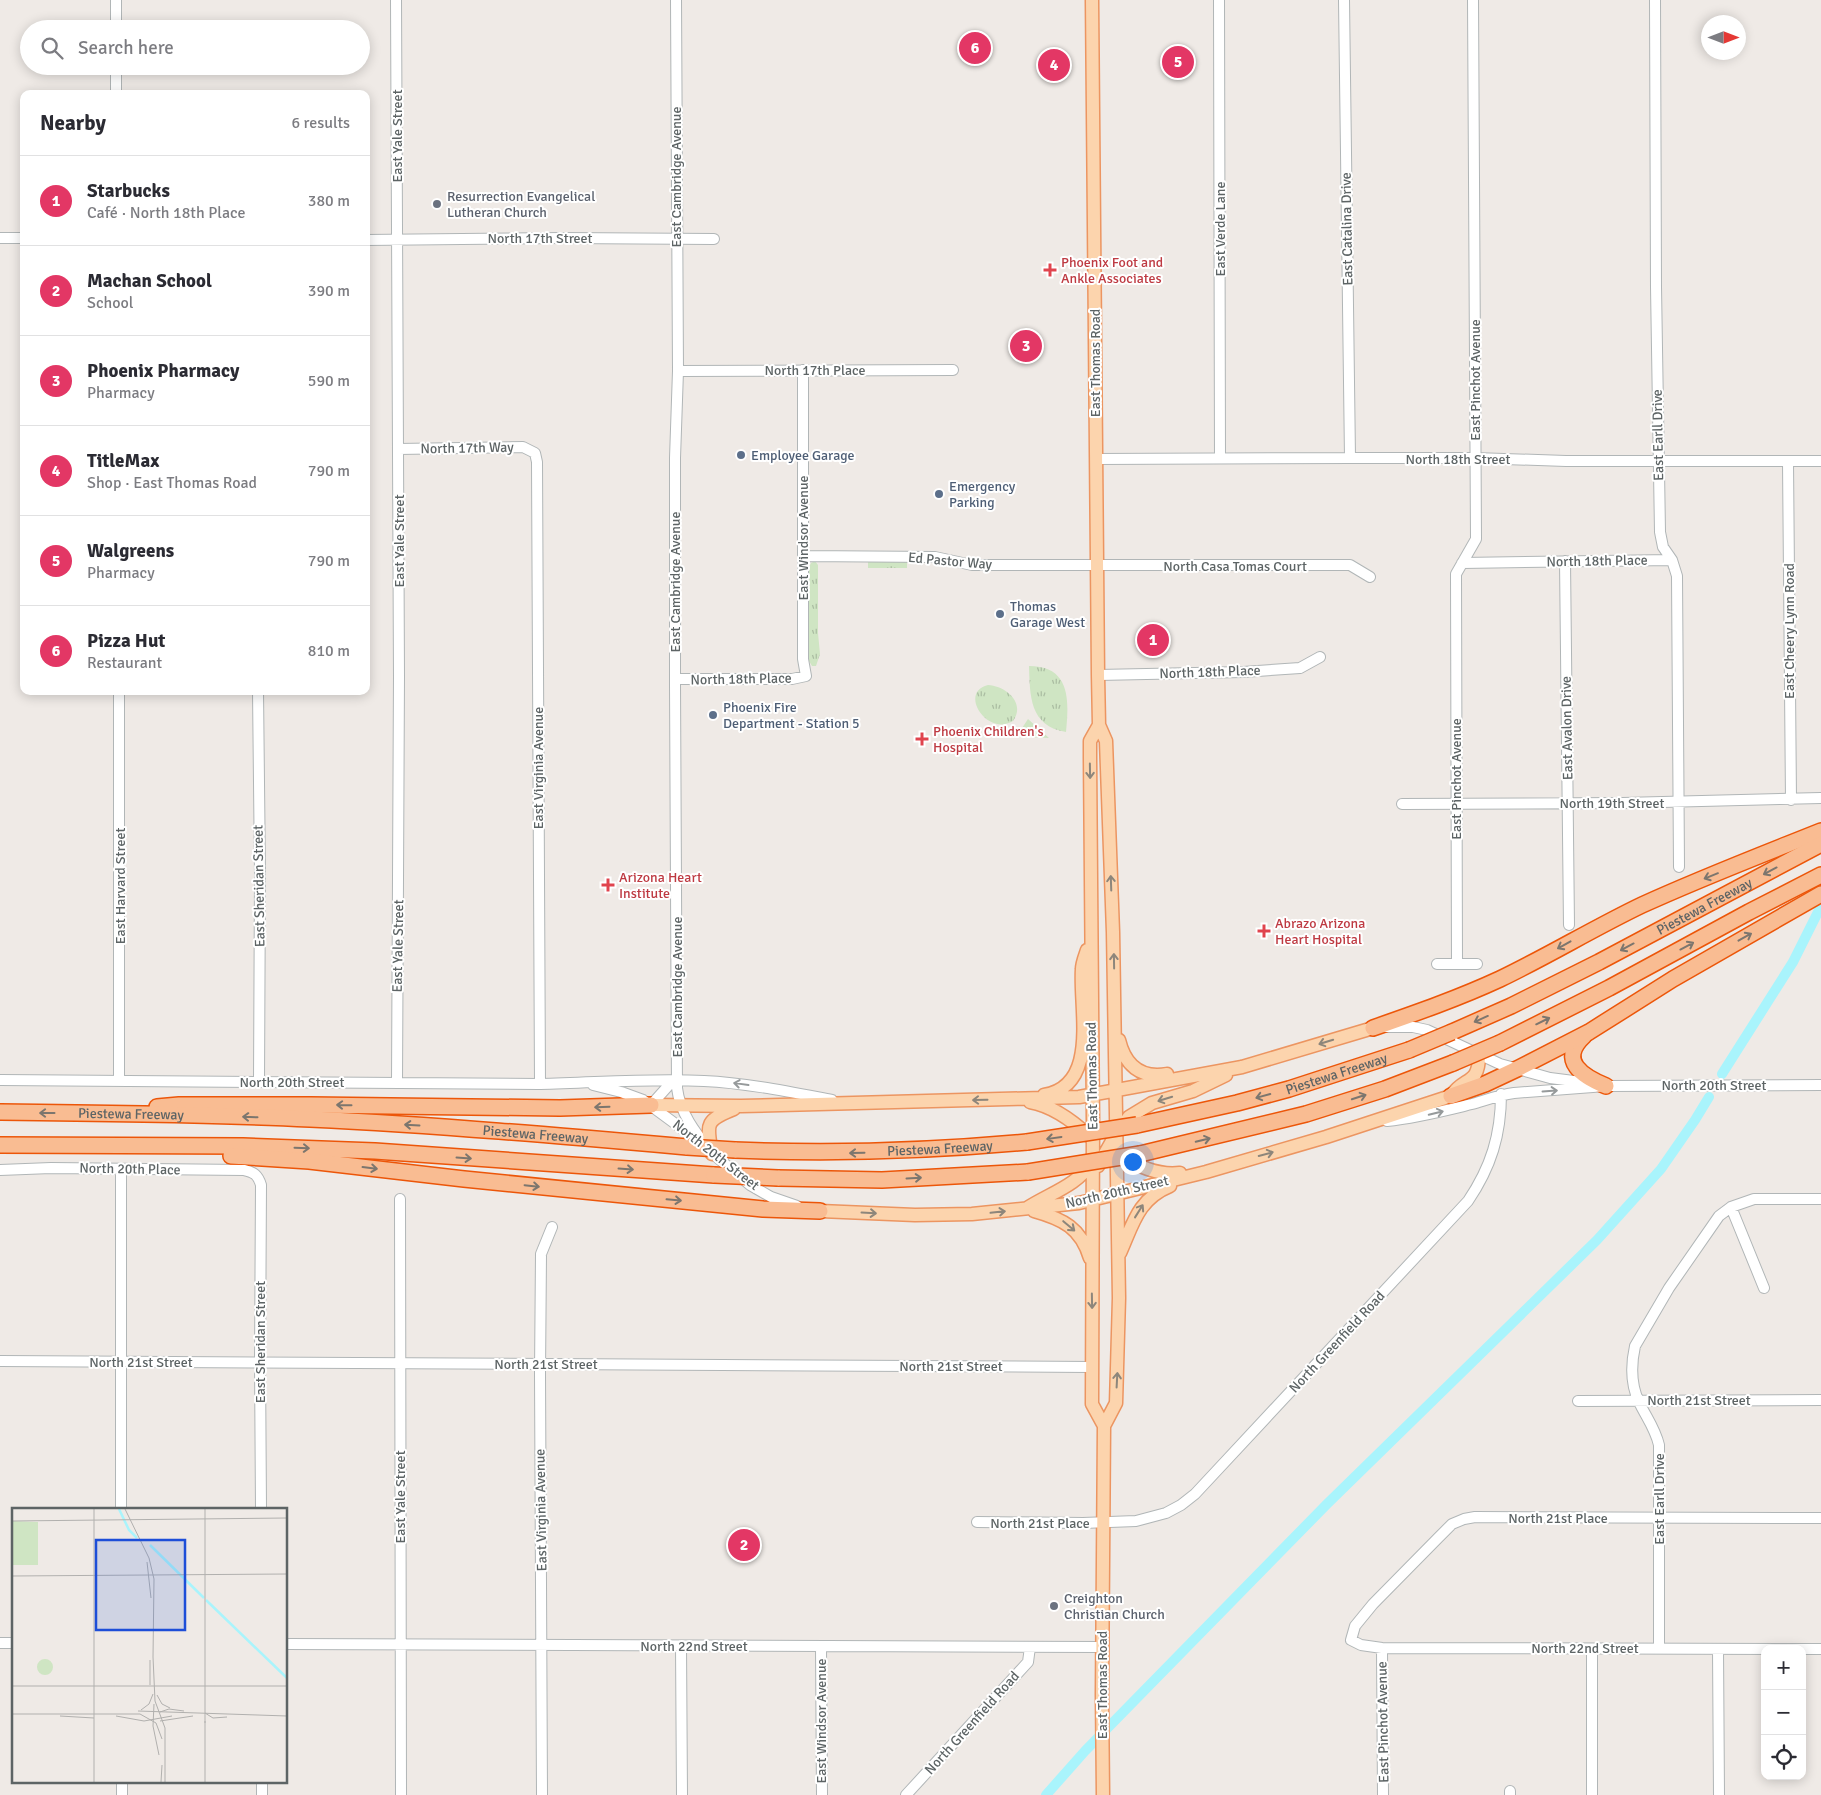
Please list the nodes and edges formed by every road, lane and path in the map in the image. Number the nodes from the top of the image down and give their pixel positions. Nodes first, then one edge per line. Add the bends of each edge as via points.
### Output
1 (116, 0) edge
2 (396, 0) edge
3 (676, 0) edge
4 (1092, 0) edge
5 (1219, 0) edge
6 (1344, 0) edge
7 (1473, 0) edge
8 (1655, 0) edge
9 (116, 20) edge
10 (116, 75) edge
11 (116, 90) edge
12 (0, 238) edge
13 (20, 238) edge
14 (676, 239) junction
15 (714, 239) dead end
16 (370, 240) edge
17 (398, 240) junction
18 (803, 370) junction
19 (952, 370) dead end
20 (678, 371) junction
21 (398, 449) junction
22 (535, 453) joint
23 (1096, 458) junction
24 (1220, 458) junction
25 (1350, 458) junction
26 (1475, 458) junction
27 (1658, 462) junction
28 (1788, 462) junction
29 (1821, 462) edge
30 (803, 556) junction
31 (1672, 560) junction
32 (1565, 562) junction
33 (1462, 563) junction
34 (1097, 566) junction
35 (1370, 577) dead end
36 (1320, 657) dead end
37 (1098, 675) junction
38 (806, 676) joint
39 (676, 679) junction
40 (119, 695) edge
41 (258, 695) edge
42 (1099, 725) junction
43 (1821, 798) edge
44 (1791, 800) junction
45 (1679, 803) junction
46 (1402, 804) dead end
47 (1455, 804) junction
48 (1568, 804) junction
49 (1821, 831) edge
50 (1817, 846) edge
51 (1679, 867) dead end
52 (1821, 875) edge
53 (1821, 894) edge
54 (1569, 925) dead end
55 (1091, 938) junction
56 (1437, 964) dead end
57 (1457, 964) junction
58 (1477, 964) dead end
59 (1115, 1024) junction
60 (1373, 1028) junction
61 (1588, 1032) junction
62 (1479, 1055) junction
63 (1242, 1067) junction
64 (1517, 1069) junction
65 (0, 1080) edge
66 (678, 1080) junction
67 (119, 1081) junction
68 (259, 1082) junction
69 (396, 1083) junction
70 (585, 1083) junction
71 (540, 1084) junction
72 (1821, 1085) edge
73 (1606, 1086) junction
74 (1116, 1091) junction
75 (1501, 1094) junction
76 (1092, 1095) junction
77 (1451, 1096) junction
78 (1010, 1100) junction
79 (844, 1103) junction
80 (651, 1105) junction
81 (682, 1106) junction
82 (741, 1106) junction
83 (0, 1112) edge
84 (113, 1112) junction
85 (1116, 1118) junction
86 (1371, 1123) junction
87 (1116, 1134) junction
88 (0, 1145) edge
89 (113, 1146) junction
90 (1104, 1148) junction
91 (712, 1154) junction
92 (1092, 1162) junction
93 (121, 1169) junction
94 (0, 1170) edge
95 (1206, 1172) junction
96 (258, 1176) joint
97 (1092, 1179) junction
98 (1117, 1194) junction
99 (400, 1199) dead end
100 (1821, 1199) edge
101 (1092, 1200) junction
102 (1731, 1208) junction
103 (1025, 1209) junction
104 (820, 1211) junction
105 (552, 1228) dead end
106 (1118, 1255) junction
107 (1092, 1271) junction
108 (1764, 1288) dead end
109 (0, 1362) edge
110 (120, 1362) junction
111 (260, 1363) junction
112 (400, 1364) junction
113 (540, 1364) junction
114 (1092, 1367) junction
115 (1638, 1400) junction
116 (1821, 1400) edge
117 (1578, 1401) dead end
118 (1104, 1426) junction
119 (121, 1508) edge
120 (261, 1508) edge
121 (1659, 1518) junction
122 (1821, 1518) edge
123 (977, 1522) dead end
124 (1103, 1522) junction
125 (1351, 1640) joint
126 (288, 1644) edge
127 (401, 1645) junction
128 (542, 1646) junction
129 (681, 1646) junction
130 (821, 1647) junction
131 (1030, 1647) junction
132 (1102, 1647) junction
133 (1382, 1648) junction
134 (1592, 1648) junction
135 (1718, 1648) junction
136 (1821, 1648) edge
137 (1659, 1649) junction
138 (122, 1782) edge
139 (262, 1782) edge
140 (122, 1795) edge
141 (262, 1795) edge
142 (401, 1795) edge
143 (542, 1795) edge
144 (682, 1795) edge
145 (822, 1795) edge
146 (906, 1795) edge
147 (1103, 1795) edge
148 (1383, 1795) edge
149 (1592, 1795) edge
150 (1719, 1795) edge

1 - 9 street
2 - 17 street, East Yale Street
3 - 14 street, East Cambridge Avenue
4 - 23 main road, East Thomas Road
5 - 24 street, East Verde Lane
6 - 25 street, East Catalina Drive
7 - 26 street, East Pinchot Avenue
8 - 27 street, East Earll Drive
10 - 11 street
12 - 13 street
14 - 15 street, North 17th Street
14 - 17 street, North 17th Street
14 - 20 street, East Cambridge Avenue
16 - 17 street, North 17th Street
17 - 21 street, East Yale Street
18 - 19 street, North 17th Place
18 - 20 street, North 17th Place
18 - 30 street, East Windsor Avenue
20 - 39 street, East Cambridge Avenue
21 - 22 street, North 17th Way via 523,447
21 - 69 street, East Yale Street via 400,676
22 - 71 street, East Virginia Avenue
23 - 24 street, North 18th Street
23 - 34 main road, East Thomas Road
24 - 25 street, North 18th Street
25 - 26 street, North 18th Street
26 - 27 street, North 18th Street
26 - 33 street, East Pinchot Avenue via 1476,539
27 - 28 street, North 18th Street
27 - 31 street, East Earll Drive via 1660,532 1663,547
28 - 29 street, North 18th Street
28 - 44 street, East Cheery Lynn Road
30 - 34 street, Ed Pastor Way via 914,556 972,566
30 - 38 street, East Windsor Avenue via 803,659
31 - 32 street, North 18th Place
31 - 45 street, East Earll Drive via 1677,576
32 - 33 street, North 18th Place
32 - 48 street, East Avalon Drive
33 - 47 street, East Pinchot Avenue via 1455,585
34 - 35 street, North Casa Tomas Court via 1350,565
34 - 37 main road, East Thomas Road
36 - 37 street, North 18th Place via 1300,668
37 - 42 main road, East Thomas Road
38 - 39 street, North 18th Place via 792,679
39 - 66 street, East Cambridge Avenue
40 - 67 street, East Harvard Street
41 - 68 street, East Sheridan Street
42 -> 55 main road, East Thomas Road via 1090,740
59 -> 42 main road, East Thomas Road via 1106,741
43 - 44 street, North 19th Street
44 - 45 street, North 19th Street
45 - 48 street, North 19th Street
45 - 51 street, East Earll Drive
46 - 47 street, North 19th Street
47 - 48 street, North 19th Street
47 - 57 street, East Pinchot Avenue
48 - 54 street, East Avalon Drive
49 -> 60 highway via 1657,899 1590,930 1499,979
50 -> 84 highway, Piestewa Freeway, bridge via 1599,962 1511,1006 1410,1050 1228,1105 1151,1122 1027,1142 924,1151 821,1153 735,1150 310,1119
89 -> 52 highway, Piestewa Freeway, bridge via 375,1151 778,1178 882,1180 1028,1172 1155,1151 1306,1114 1385,1089 1500,1043
61 -> 53 highway
55 - 76 main road, East Thomas Road
55 - 78 main road via 1082,967 1082,1048 1078,1072 1059,1090
56 - 57 street
57 - 58 street
59 - 63 main road via 1126,1059 1146,1074
59 - 74 main road, East Thomas Road
60 - 62 street, North 20th Street via 1427,1030
60 -> 63 main road, North 20th Street
61 - 64 highway
61 - 73 highway via 1578,1042 1574,1062 1584,1075
62 - 64 street, North 20th Street
62 - 77 main road via 1475,1076 1457,1087
63 - 74 main road, North 20th Street
63 -> 87 main road via 1193,1091 1145,1106 1129,1117
64 - 73 street, North 20th Street via 1550,1078
64 - 77 highway
65 - 67 street, North 20th Street
66 - 70 street, North 20th Street
79 -> 66 street, North 20th Street via 736,1083
66 - 80 street
66 - 81 street, East Cambridge Avenue
67 - 68 street, North 20th Street
68 - 69 street, North 20th Street
69 - 71 street, North 20th Street
70 - 71 street, North 20th Street
70 - 80 street, North 20th Street via 632,1095
72 - 73 street, North 20th Street
75 -> 73 street, North 20th Street
74 - 76 main road, North 20th Street
74 - 85 main road, East Thomas Road
86 -> 75 street, North 20th Street via 1418,1117
75 - 124 street, North Greenfield Road via 1498,1134 1485,1174 1468,1201 1195,1494 1166,1513 1148,1519
76 - 78 main road, North 20th Street
76 - 90 main road, East Thomas Road via 1093,1123
77 - 86 main road
78 -> 79 main road, North 20th Street
78 - 90 main road via 1035,1103 1060,1114
79 - 82 main road, North 20th Street
80 - 81 main road, North 20th Street
80 -> 84 highway via 560,1108 179,1104
80 - 91 street, North 20th Street
81 - 82 main road, North 20th Street
81 - 91 street, East Cambridge Avenue via 690,1124
82 - 91 main road via 712,1120 709,1127
84 -> 83 highway, Piestewa Freeway
85 - 87 main road, East Thomas Road
85 - 90 main road
95 -> 86 main road, North 20th Street
87 - 90 main road, East Thomas Road
88 - 89 highway, Piestewa Freeway
89 -> 104 highway via 178,1155 309,1160 560,1190 785,1211
90 - 92 main road, East Thomas Road
90 - 95 main road via 1159,1172
90 - 97 main road
90 - 98 main road, East Thomas Road via 1117,1176
91 - 104 street, North 20th Street via 771,1198
92 - 97 main road, East Thomas Road
92 - 103 main road via 1073,1183
93 - 94 street, North 20th Place
93 - 96 street, North 20th Place via 244,1170
93 - 110 street
95 - 98 main road, North 20th Street
106 -> 95 main road via 1147,1200 1162,1189
96 - 111 street, East Sheridan Street via 261,1185
97 - 101 main road, East Thomas Road
98 - 101 main road, North 20th Street
98 - 106 main road, East Thomas Road
99 - 112 street, East Yale Street
100 - 102 street via 1763,1198
101 - 103 main road, North 20th Street
101 - 107 main road, East Thomas Road
102 - 108 street
102 - 115 street, East Earll Drive via 1709,1228 1637,1340 1632,1374
104 -> 103 main road, North 20th Street via 915,1215
103 -> 107 main road via 1054,1216 1071,1226 1087,1250
105 - 113 street, East Virginia Avenue via 541,1254
118 -> 106 main road, East Thomas Road via 1116,1403
107 -> 114 main road, East Thomas Road
109 - 110 street, North 21st Street
110 - 111 street, North 21st Street
110 - 119 street
111 - 112 street, North 21st Street
111 - 120 street, East Sheridan Street
112 - 113 street, North 21st Street
112 - 127 street, East Yale Street
113 - 114 street, North 21st Street
113 - 128 street, East Virginia Avenue
114 - 118 main road, East Thomas Road via 1092,1404
115 - 116 street, North 21st Street
115 - 117 street, North 21st Street
115 - 121 street, East Earll Drive via 1653,1426 1659,1445
118 - 124 main road, East Thomas Road
121 - 122 street, North 21st Place
121 - 125 street, North 21st Place via 1464,1519 1452,1524 1373,1604 1355,1626
121 - 137 street, East Earll Drive
123 - 124 street, North 21st Place
124 - 132 main road, East Thomas Road
125 - 133 street, North 22nd Street
126 - 127 street, North 22nd Street
127 - 128 street, North 22nd Street
127 - 142 street, East Yale Street
128 - 129 street, North 22nd Street
128 - 143 street, East Virginia Avenue
129 - 130 street, North 22nd Street
129 - 144 street
130 - 131 street, North 22nd Street
130 - 145 street, East Windsor Avenue
131 - 132 street, North 22nd Street
131 - 146 street, North Greenfield Road via 1028,1662
132 - 147 main road, East Thomas Road
133 - 134 street, North 22nd Street
133 - 148 street, East Pinchot Avenue
134 - 137 street, North 22nd Street
134 - 149 street
135 - 136 street, North 22nd Street
135 - 137 street, North 22nd Street
135 - 150 street
138 - 140 street
139 - 141 street

